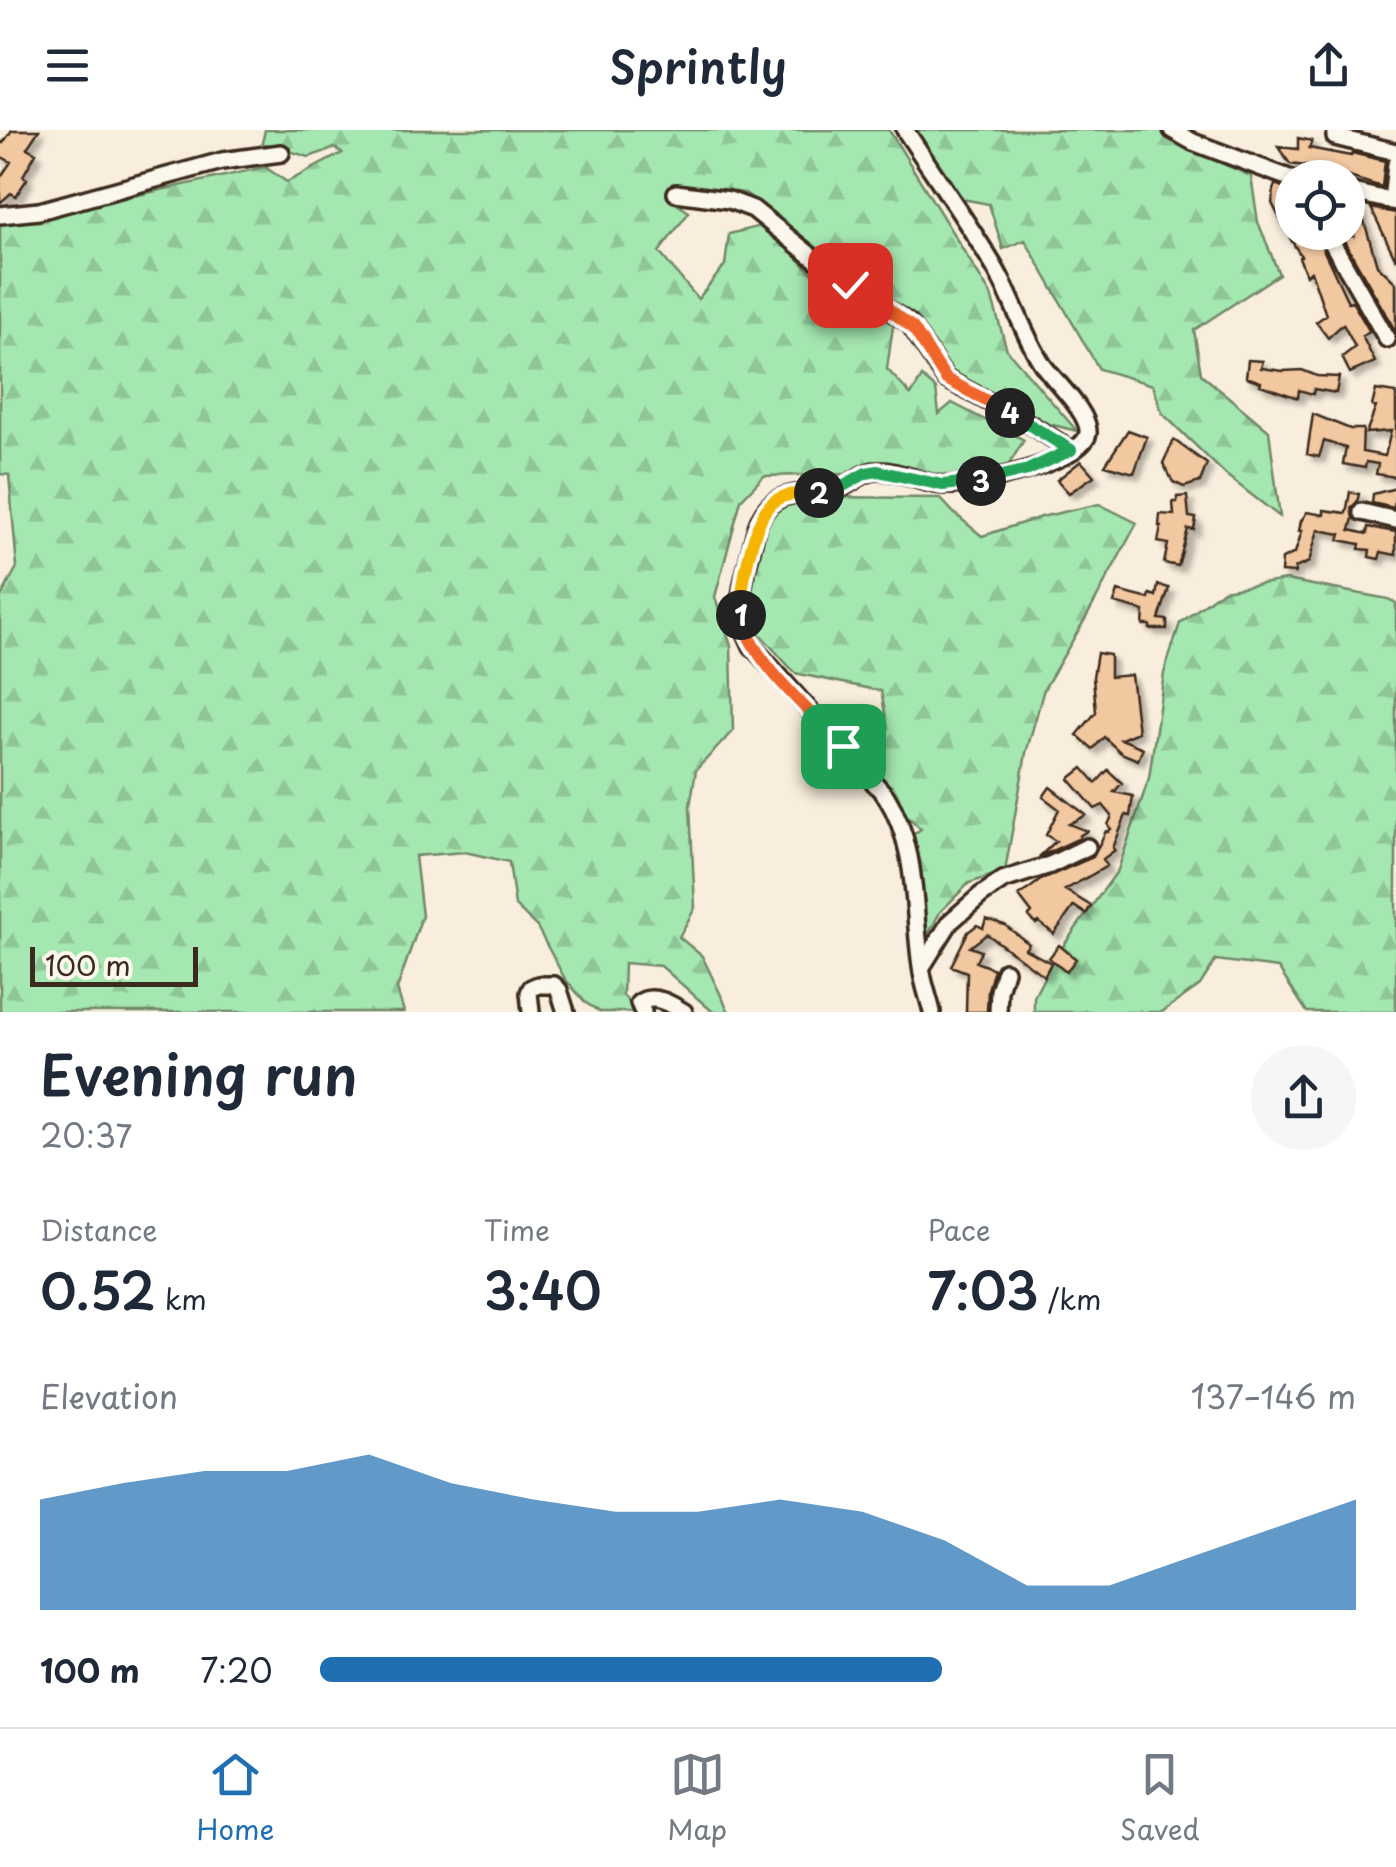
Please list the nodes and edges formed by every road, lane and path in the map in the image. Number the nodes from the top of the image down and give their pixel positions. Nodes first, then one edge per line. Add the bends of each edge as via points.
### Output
1 (906, 130) edge
2 (1172, 130) edge
3 (1334, 136) dead end
4 (1396, 152) edge
5 (281, 153) dead end
6 (1396, 164) edge
7 (1275, 173) edge
8 (676, 194) dead end
9 (1365, 195) edge
10 (1394, 202) edge
11 (0, 215) edge
12 (1336, 250) edge
13 (1387, 339) dead end
14 (1071, 450) junction
15 (1362, 512) dead end
16 (1396, 520) edge
17 (1086, 847) dead end
18 (922, 969) junction
19 (1005, 971) dead end
20 (531, 1012) edge
21 (566, 1012) edge
22 (643, 1012) edge
23 (684, 1012) edge
24 (932, 1012) edge
25 (998, 1012) edge

1 - 14 street via 995,267 1044,367 1084,416 1086,439
2 - 7 street
3 - 4 street
5 - 11 street
6 - 10 street
8 - 14 street via 753,210 835,276 909,323 946,379
9 - 10 street
12 - 13 street
14 - 18 street via 1028,470 957,484 871,472 836,490 784,496 760,518 741,591 743,628 893,808 916,896
15 - 16 street
17 - 18 street via 981,895 950,922
18 - 24 street
19 - 25 street
20 - 21 street via 531,988 546,984 559,990
22 - 23 street via 639,1003 652,998

